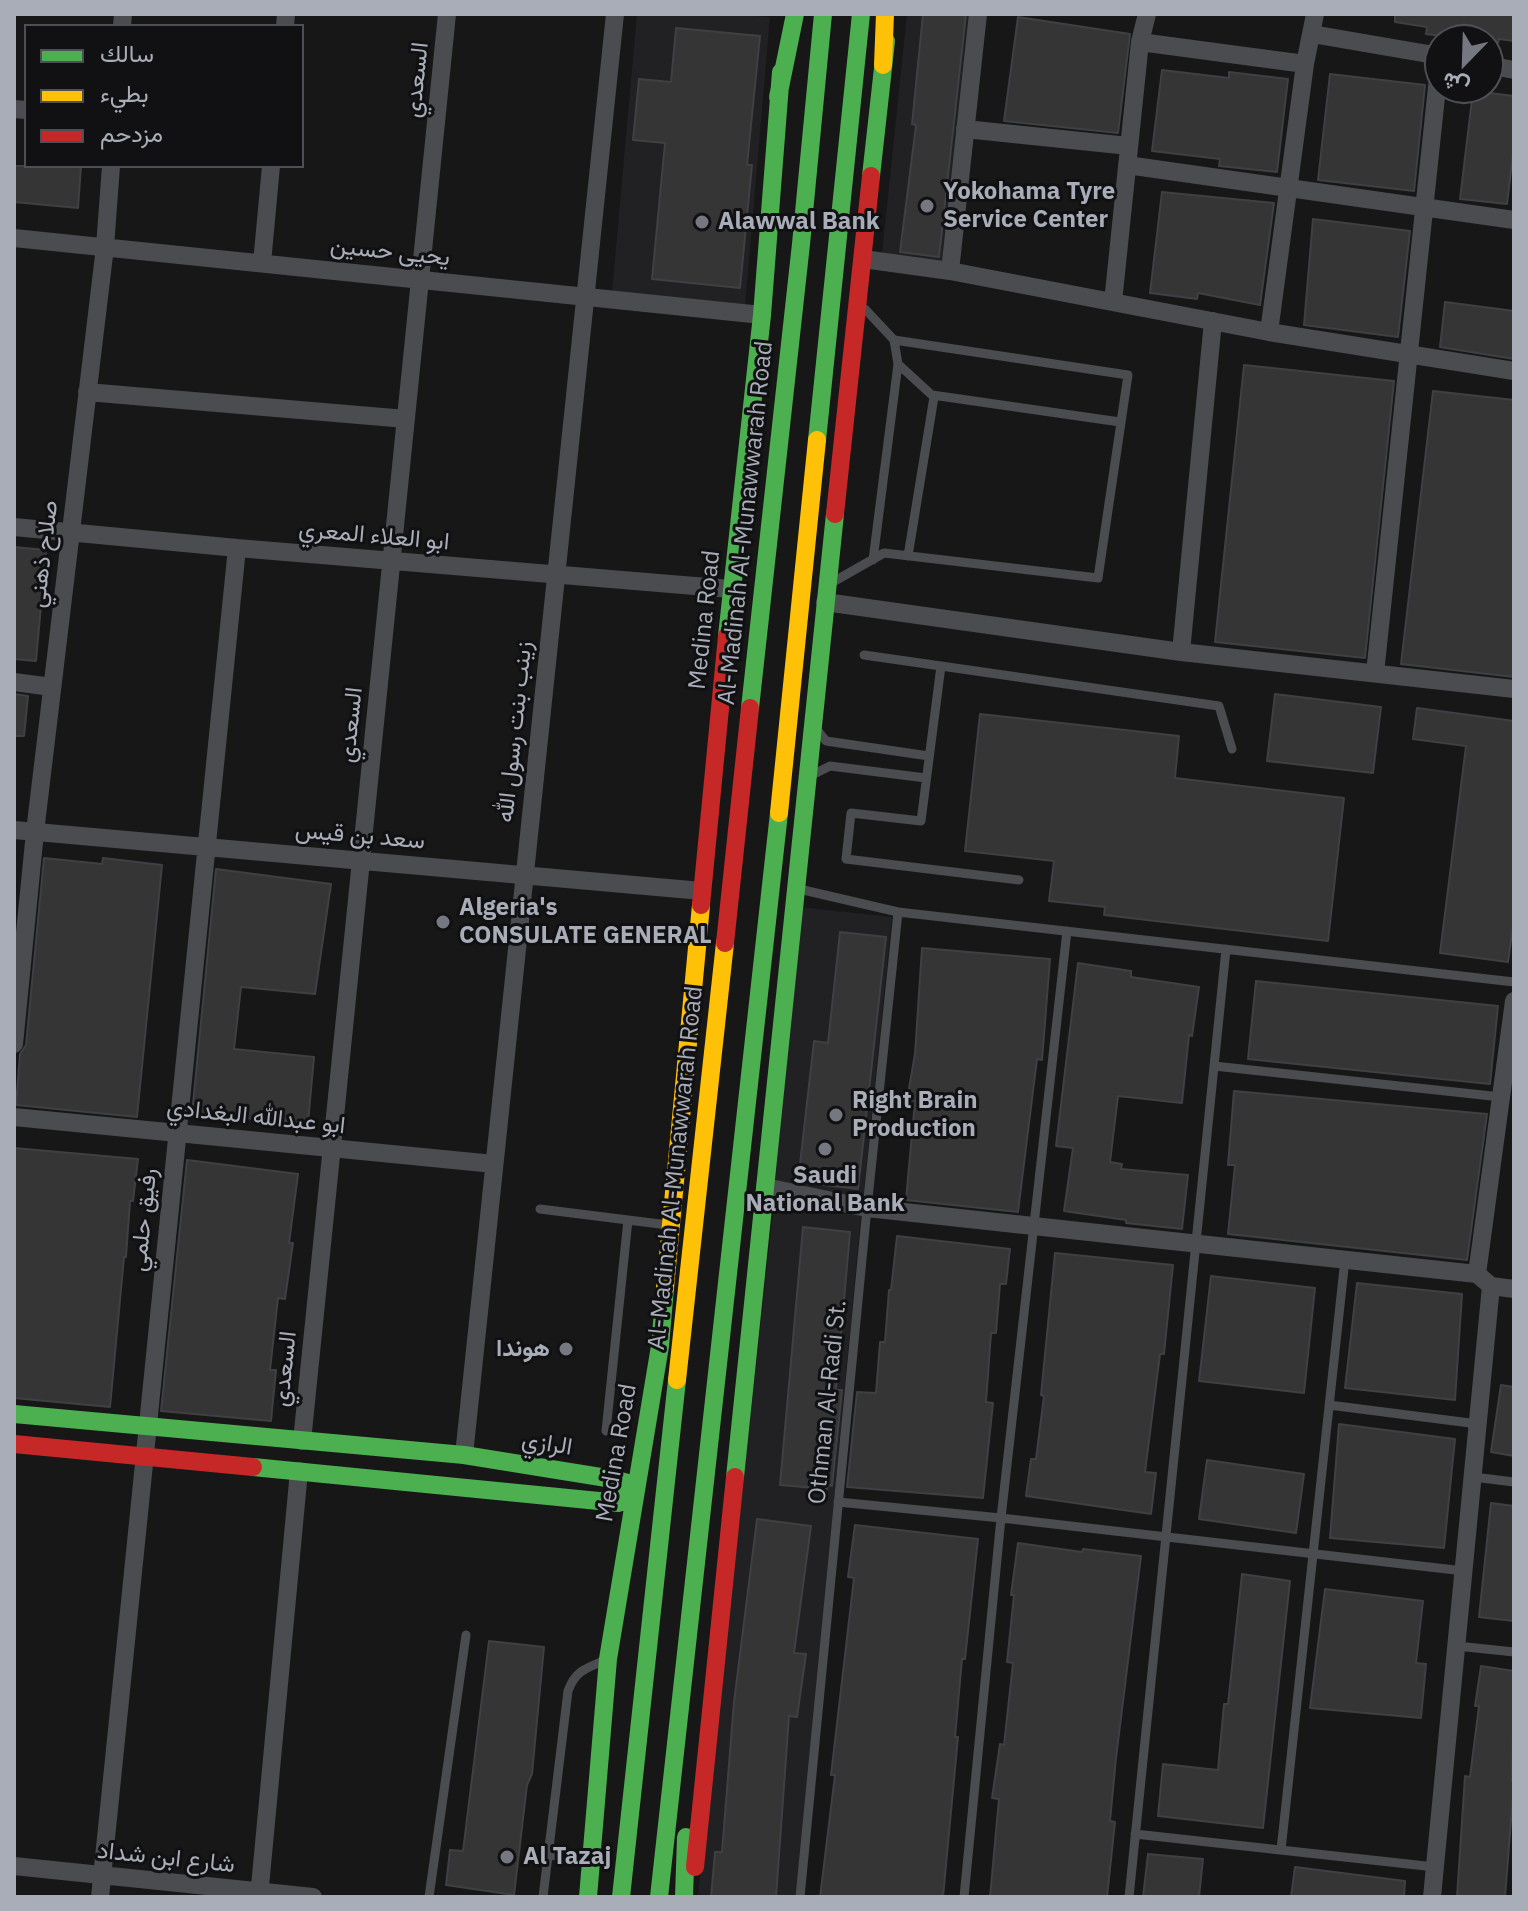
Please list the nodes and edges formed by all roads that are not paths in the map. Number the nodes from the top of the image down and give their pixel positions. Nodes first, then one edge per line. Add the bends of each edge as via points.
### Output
1 (447, 14) edge
2 (615, 14) edge
3 (786, 14) edge
4 (795, 14) edge
5 (823, 14) edge
6 (861, 14) edge
7 (886, 14) edge
8 (978, 14) edge
9 (1315, 14) edge
10 (1144, 15) edge
11 (1312, 34) junction
12 (1140, 42) junction
13 (1424, 55) edge
14 (1305, 64) junction
15 (778, 97) junction
16 (1435, 104) edge
17 (965, 129) junction
18 (1128, 155) junction
19 (111, 168) edge
20 (271, 168) edge
21 (1289, 187) junction
22 (1425, 207) junction
23 (1514, 220) edge
24 (14, 238) edge
25 (105, 247) junction
26 (863, 259) junction
27 (262, 263) junction
28 (950, 271) junction
29 (420, 279) junction
30 (585, 296) junction
31 (859, 302) junction
32 (1113, 302) junction
33 (762, 315) junction
34 (1213, 321) junction
35 (1269, 332) junction
36 (894, 340) junction
37 (1411, 354) junction
38 (898, 364) junction
39 (1514, 371) edge
40 (87, 392) junction
41 (932, 395) junction
42 (406, 419) junction
43 (1120, 422) junction
44 (14, 527) edge
45 (71, 532) junction
46 (237, 548) junction
47 (736, 549) junction
48 (908, 556) junction
49 (873, 560) junction
50 (392, 561) junction
51 (556, 575) junction
52 (731, 589) junction
53 (826, 594) junction
54 (1181, 652) junction
55 (864, 655) dead end
56 (941, 666) junction
57 (1375, 673) junction
58 (14, 682) edge
59 (52, 687) junction
60 (1514, 689) edge
61 (813, 730) junction
62 (1232, 749) dead end
63 (929, 756) junction
64 (808, 777) junction
65 (926, 778) junction
66 (738, 813) junction
67 (14, 830) edge
68 (35, 832) junction
69 (206, 847) junction
70 (361, 860) junction
71 (524, 875) junction
72 (1019, 880) dead end
73 (796, 889) junction
74 (702, 891) junction
75 (898, 912) junction
76 (1067, 931) junction
77 (1226, 949) junction
78 (1514, 982) edge
79 (1514, 1001) edge
80 (14, 1044) edge
81 (1214, 1066) junction
82 (1501, 1097) junction
83 (14, 1117) edge
84 (177, 1133) junction
85 (745, 1134) junction
86 (332, 1148) junction
87 (494, 1164) junction
88 (765, 1187) junction
89 (867, 1208) junction
90 (540, 1209) dead end
91 (628, 1220) junction
92 (671, 1225) junction
93 (1035, 1226) junction
94 (1195, 1244) junction
95 (1345, 1259) junction
96 (1484, 1280) junction
97 (1514, 1289) edge
98 (1329, 1405) junction
99 (14, 1414) edge
100 (1478, 1424) junction
101 (148, 1426) junction
102 (606, 1431) dead end
103 (302, 1441) junction
104 (14, 1444) edge
105 (379, 1447) junction
106 (464, 1455) junction
107 (144, 1456) junction
108 (299, 1471) junction
109 (1473, 1477) junction
110 (377, 1479) junction
111 (1514, 1482) edge
112 (635, 1485) junction
113 (838, 1502) junction
114 (1001, 1518) junction
115 (1165, 1537) junction
116 (660, 1539) junction
117 (1313, 1554) junction
118 (697, 1555) junction
119 (1464, 1571) junction
120 (466, 1635) dead end
121 (1457, 1646) junction
122 (1514, 1652) edge
123 (608, 1659) junction
124 (1135, 1834) junction
125 (1281, 1850) junction
126 (548, 1855) junction
127 (592, 1860) junction
128 (14, 1866) edge
129 (1435, 1867) junction
130 (102, 1875) junction
131 (259, 1894) edge
132 (100, 1897) edge
133 (313, 1897) edge
134 (429, 1897) edge
135 (543, 1897) edge
136 (588, 1897) edge
137 (621, 1897) edge
138 (659, 1897) edge
139 (684, 1897) edge
140 (692, 1897) edge
141 (800, 1897) edge
142 (964, 1897) edge
143 (1129, 1897) edge
144 (1432, 1897) edge

1 - 29 street, السعدي
2 - 30 street, زينب بنت رسول الله
3 - 15 main road, Medina Road
4 - 15 main road
5 - 66 main road, Al-Madinah Al-Munawwarah Road
6 - 85 main road
7 - 26 main road
8 - 17 street
9 - 11 street
10 - 12 street
11 - 13 street
11 - 14 street
12 - 14 street
12 - 18 street
14 - 21 street
15 - 33 main road, Medina Road
16 - 22 street
17 - 18 street
17 - 28 street
18 - 21 street
18 - 32 street
19 - 25 street, صلاح ذهني
20 - 27 street
21 - 22 street
21 - 35 street
22 - 23 street
22 - 37 street
24 - 25 street, يحيى حسين
25 - 27 street, يحيى حسين
25 - 40 street, صلاح ذهني
26 - 28 street
26 - 31 main road
27 - 29 street, يحيى حسين
28 - 32 street
29 - 30 street, يحيى حسين
29 - 42 street, السعدي
30 - 33 street, يحيى حسين
30 - 51 street, زينب بنت رسول الله
31 - 36 lane
31 - 53 main road
32 - 34 street
33 - 47 main road, Medina Road
34 - 35 street
34 - 54 street
35 - 37 street
36 - 38 lane
36 - 43 lane via 1128,375
37 - 39 street
37 - 57 street
38 - 41 lane
38 - 49 lane
40 - 42 street
40 - 45 street, صلاح ذهني
41 - 43 lane
41 - 48 lane
42 - 50 street, السعدي
43 - 48 lane via 1098,578
44 - 45 street, ابو العلاء المعري
45 - 46 street, ابو العلاء المعري
45 - 59 street, صلاح ذهني
46 - 50 street, ابو العلاء المعري
46 - 69 street, رفيق حلمي
47 - 52 main road, Medina Road
47 - 66 main road
48 - 49 lane via 884,553
49 - 53 lane
50 - 51 street, ابو العلاء المعري
50 - 70 street, السعدي
51 - 52 street, ابو العلاء المعري
51 - 71 street, زينب بنت رسول الله
52 - 74 main road, Medina Road
53 - 54 street
53 - 61 main road
54 - 57 street
55 - 56 lane
56 - 62 lane via 1219,706
56 - 63 lane
57 - 60 street
58 - 59 street
59 - 68 street, صلاح ذهني
61 - 63 lane via 826,741
61 - 64 main road
61 - 85 main road
63 - 65 lane
64 - 65 lane via 830,766
64 - 73 main road
65 - 72 lane via 921,821 851,813 846,859
66 - 116 main road, Al-Madinah Al-Munawwarah Road
67 - 68 street, سعد بن قيس
68 - 69 street, سعد بن قيس
68 - 80 street, صلاح ذهني
69 - 70 street, سعد بن قيس
69 - 84 street, رفيق حلمي
70 - 71 street, سعد بن قيس
70 - 86 street, السعدي
71 - 74 street, سعد بن قيس
71 - 87 street, زينب بنت رسول الله
73 - 75 lane
73 - 88 main road
74 - 92 main road, Medina Road
75 - 76 lane
75 - 89 lane, Othman Al-Radi St.
76 - 77 lane
76 - 93 lane
77 - 78 lane
77 - 81 lane
79 - 82 street
81 - 82 lane
81 - 94 lane
82 - 96 street
83 - 84 street, ابو عبدالله البغدادي
84 - 86 street, ابو عبدالله البغدادي
84 - 101 street, رفيق حلمي
85 - 118 main road
86 - 87 street, ابو عبدالله البغدادي
86 - 103 street, السعدي
87 - 106 street, زينب بنت رسول الله
88 - 89 street
88 - 140 main road
89 - 93 street
89 - 113 lane, Othman Al-Radi St.
90 - 91 lane
91 - 92 lane
91 - 102 lane
92 - 112 main road, Medina Road via 660,1346
93 - 94 street
93 - 114 lane
94 - 95 street
94 - 115 lane
95 - 96 street
95 - 98 lane
96 - 97 street
96 - 100 street
98 - 100 lane
98 - 117 lane
99 - 101 main road, الرازي
100 - 109 street
101 - 103 main road, الرازي
101 - 107 street, رفيق حلمي
103 - 105 main road, الرازي
104 - 107 main road, الرازي
105 - 106 main road, الرازي
105 - 110 main road
106 - 112 main road, الرازي
107 - 108 main road, الرازي
107 - 130 street, رفيق حلمي
108 - 110 main road, الرازي
108 - 131 street
109 - 111 lane
109 - 119 street
110 - 112 main road, الرازي via 619,1503
112 - 123 main road, Medina Road
113 - 114 lane
113 - 141 lane, Othman Al-Radi St.
114 - 115 lane
114 - 142 lane
115 - 117 lane
115 - 124 lane
116 - 127 main road
116 - 137 main road, Al-Madinah Al-Munawwarah Road
117 - 119 lane
117 - 125 lane
118 - 138 main road
118 - 139 main road
119 - 121 street
120 - 134 lane
121 - 122 lane
121 - 129 street
123 - 126 lane via 579,1671 568,1691
123 - 127 main road, Medina Road
124 - 125 lane
124 - 143 lane
125 - 129 lane
126 - 127 lane
126 - 135 lane
127 - 136 main road, Medina Road
128 - 130 street, شارع ابن شداد
129 - 144 street
130 - 131 street, شارع ابن شداد
130 - 132 street, رفيق حلمي
131 - 133 street, شارع ابن شداد

